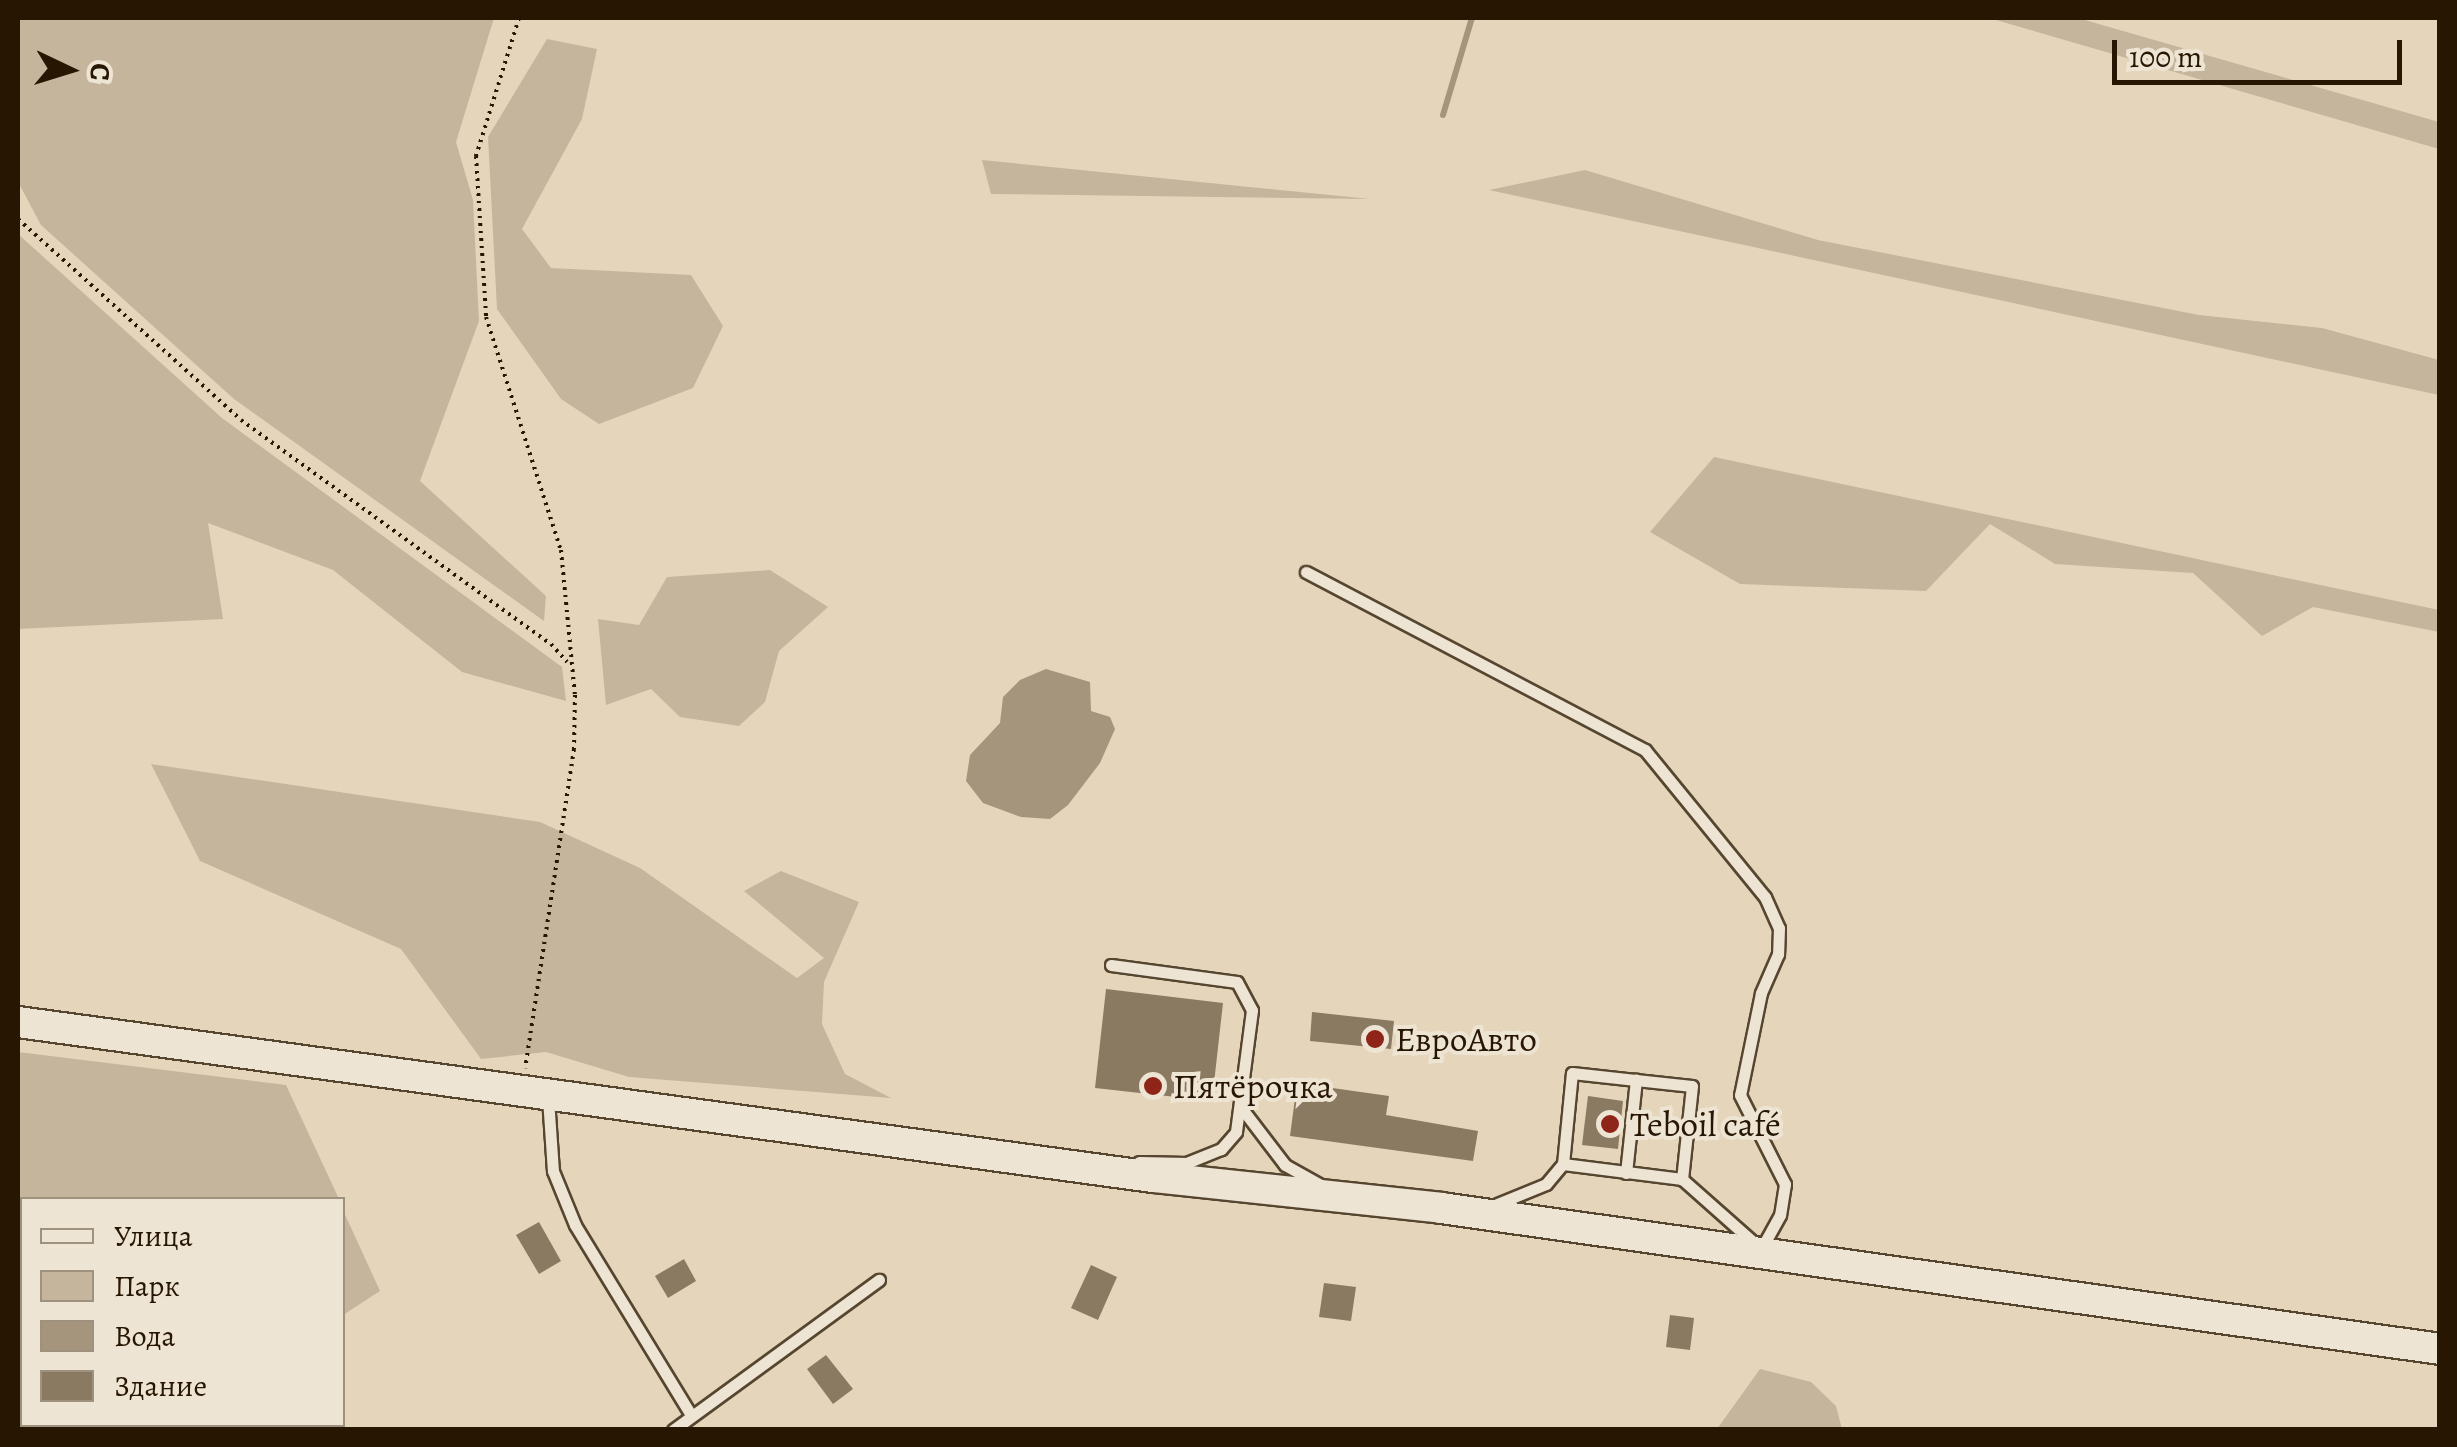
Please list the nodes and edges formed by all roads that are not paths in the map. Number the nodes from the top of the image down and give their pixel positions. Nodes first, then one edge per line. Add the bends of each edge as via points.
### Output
1 (1306, 572) dead end
2 (1111, 965) dead end
3 (18, 1022) edge
4 (1636, 1080) junction
5 (535, 1094) junction
6 (1242, 1110) junction
7 (1006, 1158) junction
8 (1563, 1164) junction
9 (1626, 1173) junction
10 (1682, 1180) junction
11 (1377, 1200) junction
12 (1441, 1208) junction
13 (1761, 1249) junction
14 (1794, 1260) junction
15 (879, 1280) dead end
16 (2440, 1349) edge
17 (689, 1412) junction
18 (673, 1430) edge

1 - 13 lane via 1645,750 1765,897 1780,928 1778,954 1761,993 1740,1094 1785,1184 1780,1215
2 - 6 lane via 1237,982 1252,1010
3 - 5 main road
4 - 8 lane via 1572,1073
4 - 9 lane
4 - 10 lane via 1692,1086
5 - 7 main road
5 - 17 lane via 553,1171 575,1225
6 - 7 lane via 1236,1132 1220,1150 1187,1163
6 - 11 lane via 1285,1165 1328,1189
7 - 11 main road
8 - 9 lane
8 - 12 lane via 1518,1201
9 - 10 lane
10 - 13 lane
11 - 12 main road
12 - 14 main road
13 - 14 lane
14 - 16 main road
15 - 17 lane via 776,1350 735,1388
17 - 18 lane

